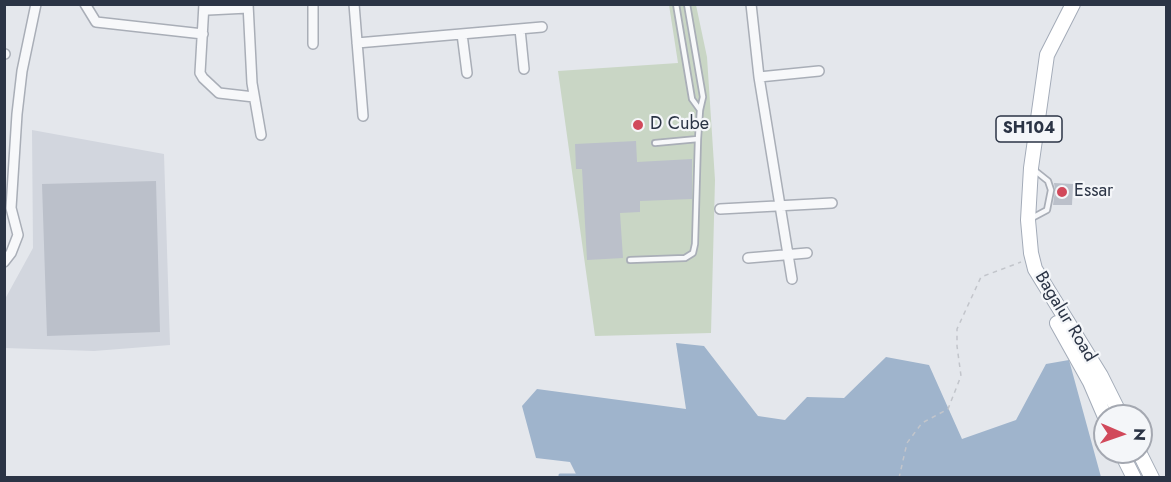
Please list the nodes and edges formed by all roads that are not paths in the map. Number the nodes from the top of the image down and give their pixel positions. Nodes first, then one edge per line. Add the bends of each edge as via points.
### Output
1 (36, 4) edge
2 (85, 4) edge
3 (313, 4) edge
4 (354, 4) edge
5 (676, 4) edge
6 (687, 4) edge
7 (751, 4) edge
8 (1065, 4) edge
9 (1073, 4) edge
10 (204, 6) edge
11 (248, 6) edge
12 (542, 27) dead end
13 (520, 29) junction
14 (203, 34) junction
15 (462, 34) junction
16 (357, 43) junction
17 (313, 44) dead end
18 (524, 69) dead end
19 (819, 71) dead end
20 (467, 73) dead end
21 (759, 77) junction
22 (254, 97) junction
23 (700, 110) junction
24 (363, 116) dead end
25 (261, 135) dead end
26 (698, 139) junction
27 (655, 144) dead end
28 (1031, 168) junction
29 (8, 193) edge
30 (832, 203) dead end
31 (781, 206) junction
32 (720, 209) dead end
33 (1028, 220) junction
34 (807, 253) dead end
35 (788, 256) junction
36 (748, 258) dead end
37 (1029, 259) junction
38 (630, 260) dead end
39 (4, 262) edge
40 (792, 279) dead end
41 (1099, 404) edge
42 (1115, 404) edge

1 - 29 street via 22,71
2 - 14 street via 96,22
3 - 17 street
4 - 16 street
5 - 23 lane via 692,99
6 - 23 lane via 703,97
7 - 21 street
8 - 37 main road, Bagalur Road / SH104 via 1044,47 1035,83 1023,208
9 - 28 main road, Bagalur Road / SH104 via 1047,55
10 - 11 street
10 - 14 street
11 - 22 street
12 - 13 street
13 - 15 street
13 - 18 street
14 - 22 street via 202,78 219,93
15 - 16 street
15 - 20 street
16 - 24 street
19 - 21 street
21 - 31 street
22 - 25 street
23 - 26 lane
26 - 27 lane
26 - 38 lane via 693,253 685,258
28 - 33 main road, Bagalur Road / SH104
28 - 33 lane via 1048,181 1051,199 1047,210
29 - 39 street via 18,235
30 - 31 street
31 - 32 street
31 - 35 street
33 - 37 main road, Bagalur Road / SH104
34 - 35 street
35 - 36 street
35 - 40 street
37 - 41 main road, Bagalur Road / SH104 via 1029,272
37 - 42 main road, Bagalur Road / SH104

